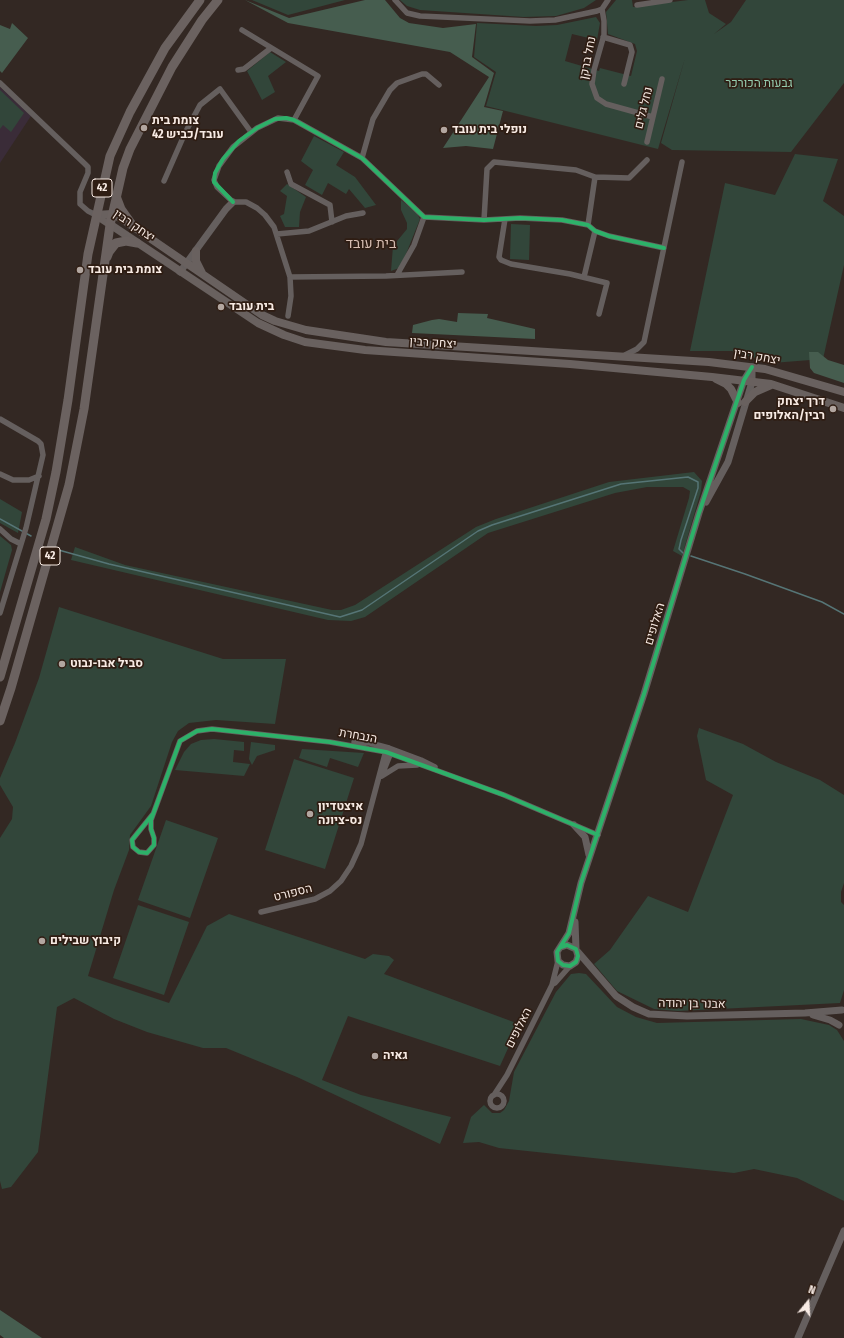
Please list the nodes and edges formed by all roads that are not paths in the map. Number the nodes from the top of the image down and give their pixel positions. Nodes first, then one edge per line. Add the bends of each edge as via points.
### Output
1 (200, 0) edge
2 (218, 0) edge
3 (395, 0) edge
4 (608, 0) edge
5 (670, 0) edge
6 (637, 5) dead end
7 (602, 9) junction
8 (242, 30) dead end
9 (603, 37) junction
10 (271, 48) junction
11 (238, 70) dead end
12 (662, 79) dead end
13 (0, 83) edge
14 (624, 84) dead end
15 (439, 85) dead end
16 (653, 117) junction
17 (294, 120) junction
18 (251, 132) junction
19 (647, 142) dead end
20 (362, 158) junction
21 (647, 160) dead end
22 (682, 162) dead end
23 (287, 172) dead end
24 (595, 177) junction
25 (164, 181) dead end
26 (116, 195) junction
27 (233, 202) junction
28 (363, 213) dead end
29 (112, 214) junction
30 (96, 215) junction
31 (424, 217) junction
32 (484, 220) junction
33 (505, 220) junction
34 (332, 222) junction
35 (588, 224) junction
36 (110, 225) junction
37 (133, 226) junction
38 (595, 231) junction
39 (278, 234) junction
40 (137, 243) junction
41 (664, 248) junction
42 (196, 251) junction
43 (186, 264) junction
44 (180, 272) junction
45 (462, 272) dead end
46 (396, 275) junction
47 (102, 276) junction
48 (204, 276) junction
49 (290, 277) junction
50 (584, 277) junction
51 (599, 314) dead end
52 (288, 316) dead end
53 (620, 356) junction
54 (752, 367) junction
55 (712, 377) junction
56 (748, 381) junction
57 (771, 384) junction
58 (844, 392) edge
59 (742, 402) junction
60 (844, 408) edge
61 (0, 419) edge
62 (0, 474) edge
63 (39, 475) junction
64 (26, 480) junction
65 (35, 493) junction
66 (0, 529) edge
67 (21, 544) junction
68 (0, 613) edge
69 (8, 654) junction
70 (0, 670) edge
71 (0, 677) edge
72 (3, 700) edge
73 (0, 721) edge
74 (330, 742) junction
75 (371, 748) junction
76 (388, 751) junction
77 (382, 765) junction
78 (421, 765) junction
79 (448, 774) junction
80 (382, 776) junction
81 (378, 784) junction
82 (153, 814) junction
83 (574, 825) junction
84 (136, 833) junction
85 (152, 835) junction
86 (598, 835) junction
87 (589, 859) junction
88 (577, 902) junction
89 (261, 912) dead end
90 (561, 947) junction
91 (577, 951) junction
92 (558, 961) junction
93 (571, 965) junction
94 (594, 972) junction
95 (550, 990) junction
96 (843, 1009) edge
97 (805, 1013) junction
98 (842, 1029) edge
99 (507, 1075) junction
100 (494, 1095) junction
101 (503, 1099) junction
102 (844, 1231) edge
103 (798, 1338) edge

1 - 30 highway, 42 via 165,48 130,112 110,156
2 - 26 highway, 42 via 189,40 156,96 130,149
3 - 7 street via 407,12 436,17 543,21
4 - 7 street
5 - 6 street
7 - 9 street, נחל ברקן
8 - 10 street
9 - 14 street via 630,45 632,52
9 - 16 street, נחל ברקן via 592,84 597,98 606,104
10 - 11 street via 244,69
10 - 17 street via 318,76
12 - 16 street, נחל גלים
13 - 30 street via 88,167 80,192 80,204
15 - 20 street via 426,74 422,74 402,81 390,90 373,119
16 - 19 street, נחל גלים
17 - 18 street via 275,119
17 - 20 street
18 - 25 street via 220,89 200,105
18 - 27 street via 228,152 214,176 216,185
20 - 31 street
21 - 24 street via 629,178
22 - 41 street
23 - 34 street via 291,184 330,205
24 - 32 street via 576,170 494,162 487,169
24 - 35 street
26 - 29 highway, 42
26 - 37 highway via 121,209
27 - 39 street via 246,202 257,208 269,218
27 - 42 street
28 - 34 street
29 - 30 main road, יצחק רבין
29 - 36 highway, 42
29 - 37 main road, יצחק רבין
30 - 36 main road, יצחק רבין
30 - 69 highway, 42 via 56,472 46,519
31 - 32 street
31 - 46 street via 414,244
32 - 33 street
33 - 35 street via 562,220
33 - 50 street via 499,257 501,260
34 - 39 street via 309,231
35 - 38 street
36 - 40 main road, יצחק רבין
36 - 47 highway, 42
37 - 43 main road, יצחק רבין
38 - 41 street
38 - 50 street
39 - 49 street
40 - 44 main road, יצחק רבין
40 - 47 highway via 116,243 109,252
41 - 53 street via 642,344 635,351
42 - 43 street
42 - 48 main road via 196,260
43 - 44 street
43 - 48 main road, יצחק רבין
44 - 55 main road, יצחק רבין via 258,323 305,342 365,350
45 - 46 street
46 - 49 street
47 - 72 highway, 42 via 84,409 69,485
48 - 53 main road, יצחק רבין via 262,315 306,330 386,342
49 - 52 street
50 - 51 street via 607,283
53 - 54 main road, יצחק רבין
54 - 56 street, האלופים
54 - 58 main road, יצחק רבין
55 - 56 main road, יצחק רבין
55 - 59 main road via 726,384
56 - 57 main road, יצחק רבין
56 - 59 street, האלופים
57 - 59 main road
57 - 60 main road, יצחק רבין
59 - 86 street, האלופים via 699,513
61 - 63 street via 41,444 43,455
62 - 64 street via 13,480
63 - 64 street
63 - 65 street
64 - 65 street
65 - 67 street
66 - 67 street
67 - 68 street
69 - 70 highway
69 - 71 highway, 42
72 - 73 highway, 42
74 - 75 street, הנבחרת
74 - 76 street, הנבחרת via 370,743
74 - 82 street, הנבחרת via 212,729 197,731 180,742
75 - 76 street, הנבחרת
75 - 77 street via 377,753
76 - 77 street, הספורט
76 - 78 street, הנבחרת
76 - 79 street, הנבחרת via 421,760
76 - 80 street, הספורט
77 - 81 street, הספורט
78 - 79 street, הנבחרת
78 - 80 street via 398,766
79 - 83 street, הנבחרת
80 - 81 street, הספורט
81 - 89 street, הספורט via 361,844 341,881 315,899
82 - 84 street, הנבחרת
82 - 85 street, הנבחרת
83 - 86 street, הנבחרת
83 - 87 street via 585,837
84 - 85 street via 143,830
84 - 85 street via 132,844 136,850 143,853 150,851 154,845
86 - 87 street, האלופים
87 - 88 street, האלופים
88 - 90 street, האלופים via 569,933
88 - 91 street, האלופים via 574,936
90 - 91 street via 570,945
90 - 92 street via 557,955
91 - 93 street via 578,959
91 - 94 street, אבנר בן יהודה
92 - 93 street via 563,965
92 - 95 street, האלופים
93 - 94 street, אבנר בן יהודה via 583,966
93 - 95 street, האלופים
94 - 97 street, אבנר בן יהודה via 624,1002 640,1011 660,1016
95 - 99 street, האלופים
96 - 97 street, אבנר בן יהודה
96 - 98 street via 838,1017
97 - 98 street, אבנר בן יהודה via 830,1020
99 - 100 street, האלופים
99 - 101 street, האלופים
100 - 101 street via 500,1095
100 - 101 street via 489,1102 494,1108 502,1106
102 - 103 street

